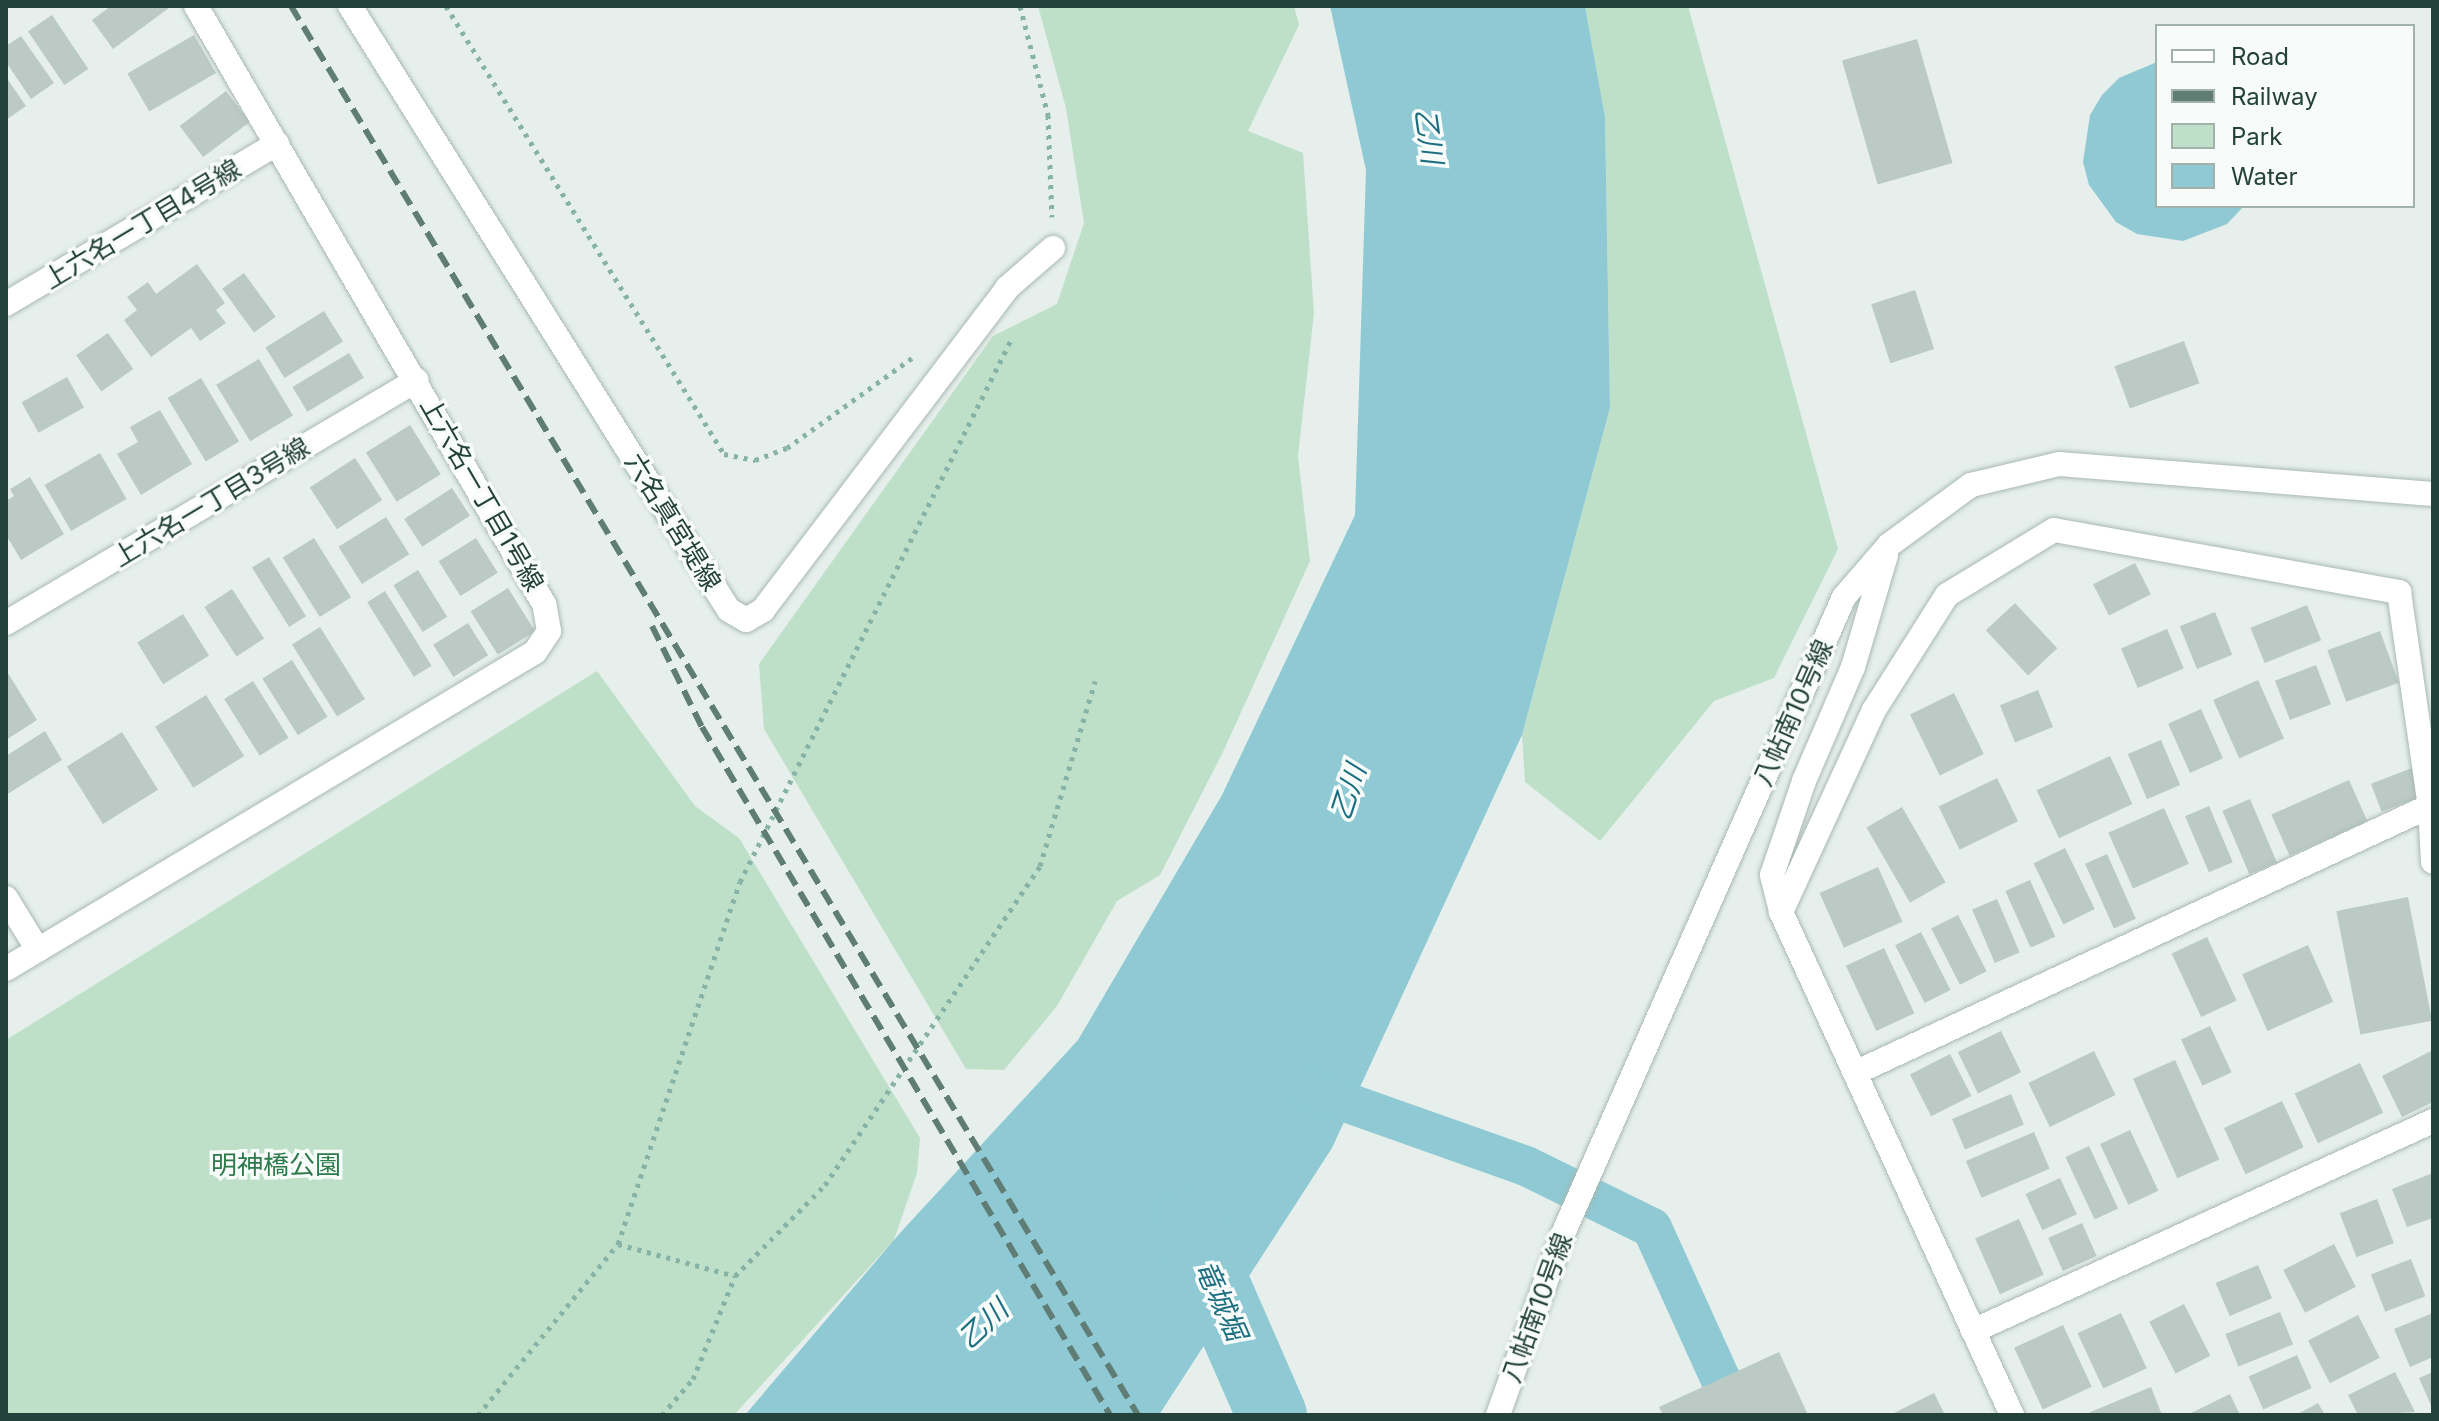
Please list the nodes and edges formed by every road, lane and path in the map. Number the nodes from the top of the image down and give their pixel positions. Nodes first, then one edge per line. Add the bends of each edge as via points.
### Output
1 (196, 6) edge
2 (350, 6) edge
3 (446, 6) edge
4 (1020, 6) edge
5 (277, 144) junction
6 (1053, 248) joint
7 (6, 304) edge
8 (1014, 335) dead end
9 (922, 350) dead end
10 (417, 380) junction
11 (2433, 494) edge
12 (1889, 545) junction
13 (6, 623) edge
14 (1095, 681) dead end
15 (2430, 806) junction
16 (2433, 862) edge
17 (6, 898) edge
18 (1781, 912) junction
19 (38, 950) junction
20 (6, 969) edge
21 (1857, 1072) junction
22 (2433, 1121) edge
23 (618, 1244) junction
24 (735, 1276) junction
25 (1973, 1331) junction
26 (478, 1415) edge
27 (662, 1415) edge
28 (1498, 1415) edge
29 (2012, 1415) edge

1 - 5 street, 上六名一丁目1号線
2 - 6 street, 六名真宮堤線 via 729,610 746,620 763,610 1007,288
3 - 9 path via 724,454 755,460 787,448
4 - 6 path via 1048,115
5 - 7 street, 上六名一丁目4号線
5 - 10 street, 上六名一丁目1号線
8 - 23 path via 740,882
10 - 13 street, 上六名一丁目3号線
10 - 19 street, 上六名一丁目1号線 via 544,604 549,631 535,652
11 - 12 street, 八帖南10号線 via 2059,464 1971,485
12 - 18 street via 1853,667 1804,781 1772,875
12 - 28 street, 八帖南10号線 via 1844,597 1562,1236
14 - 24 path via 1040,866 825,1185
15 - 16 street
15 - 18 street via 2399,592 2054,530 1947,595 1874,710
15 - 21 street
17 - 19 street
18 - 21 street
19 - 20 street, 上六名一丁目1号線
21 - 25 street
22 - 25 street
23 - 24 path
23 - 26 path
24 - 27 path via 693,1379
25 - 29 street

